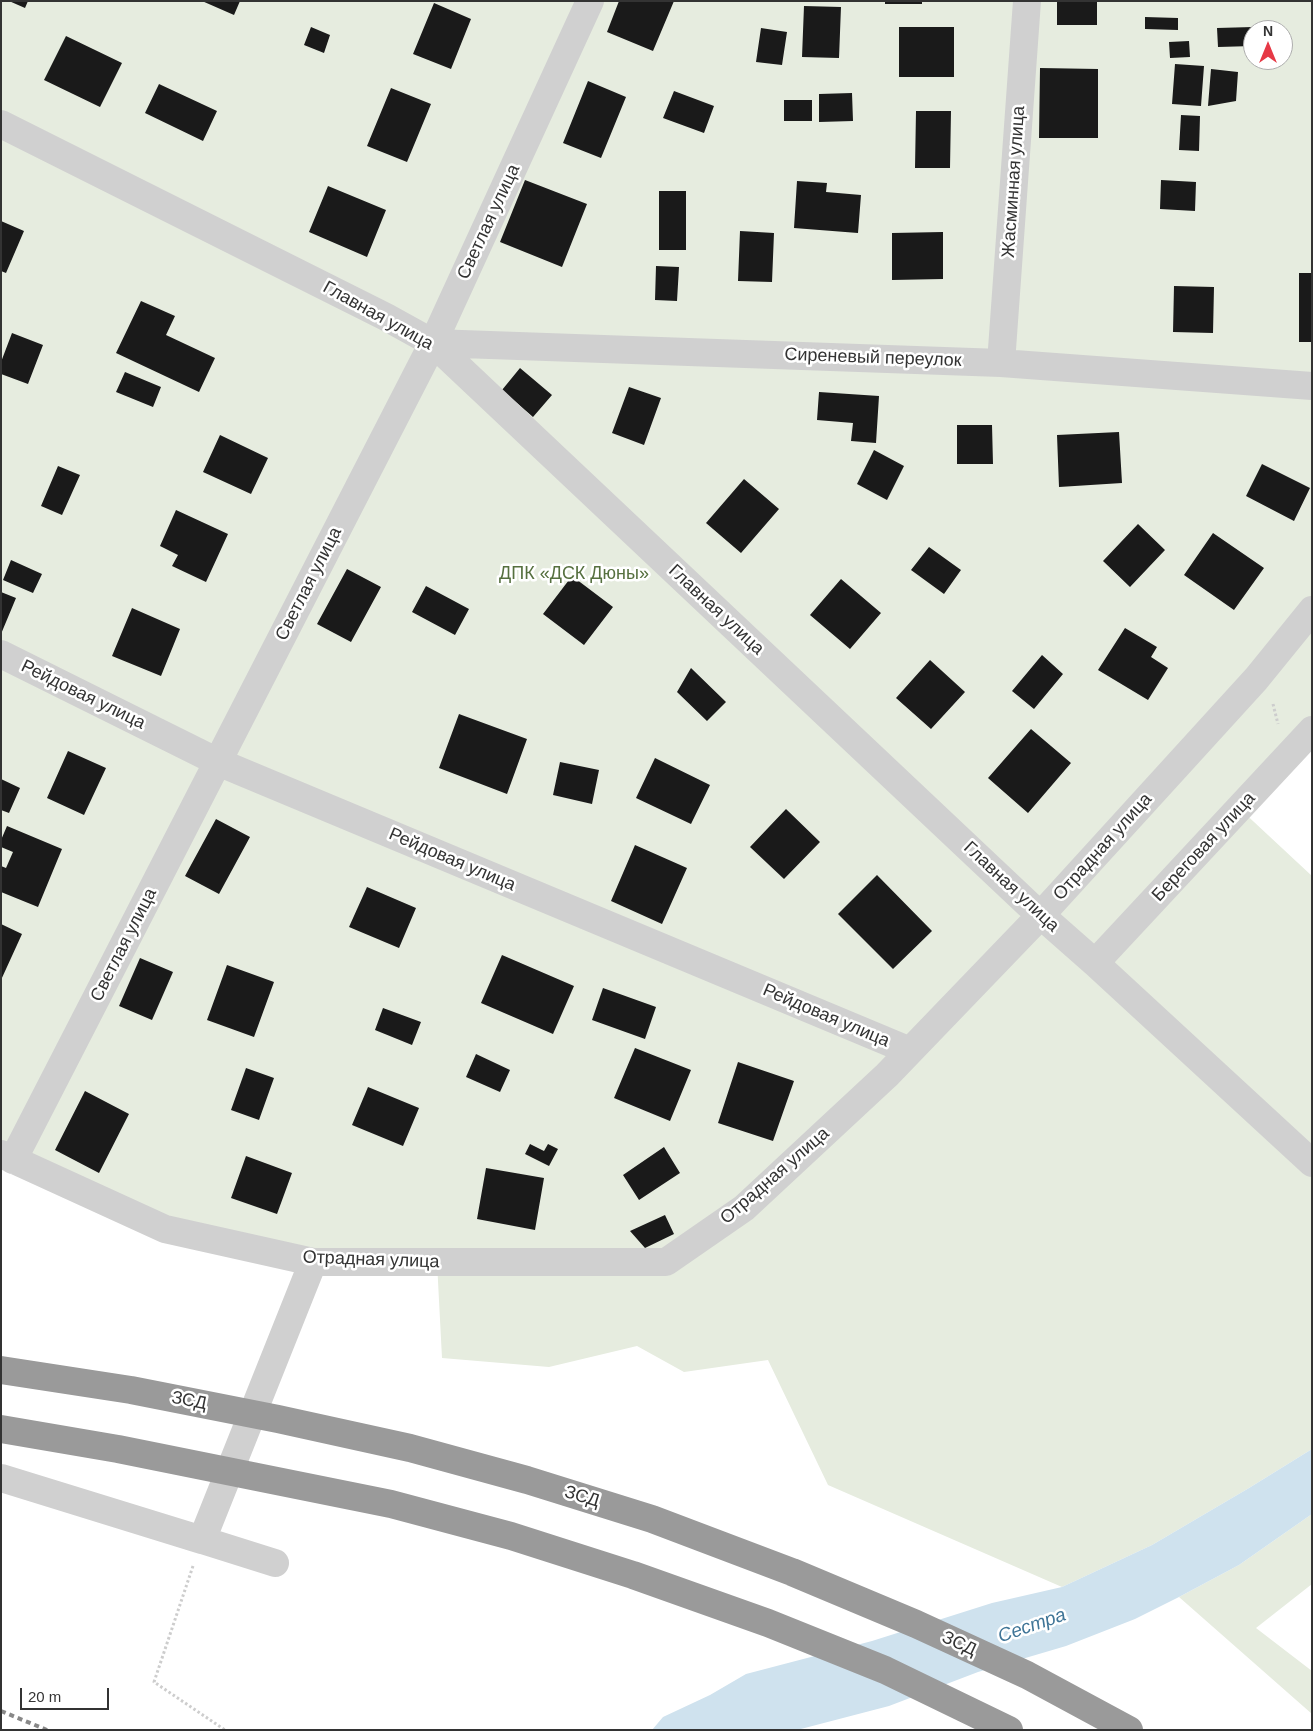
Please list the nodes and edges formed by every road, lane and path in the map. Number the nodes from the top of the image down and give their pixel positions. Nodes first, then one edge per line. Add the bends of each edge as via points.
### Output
1 (590, 1) edge
2 (1027, 1) edge
3 (1, 124) edge
4 (433, 343) junction
5 (1001, 363) junction
6 (1312, 386) edge
7 (1312, 610) edge
8 (1, 654) edge
9 (1271, 696) dead end
10 (1312, 730) edge
11 (1291, 753) junction
12 (218, 762) junction
13 (1040, 916) junction
14 (1096, 963) junction
15 (910, 1052) junction
16 (7, 1157) edge
17 (1312, 1163) edge
18 (313, 1262) junction
19 (1, 1370) edge
20 (1, 1429) edge
21 (1, 1478) edge
22 (202, 1540) junction
23 (275, 1563) dead end
24 (225, 1730) edge
25 (1009, 1730) edge
26 (1129, 1730) edge

1 - 4 street, Светлая улица
2 - 5 street, Жасминная улица
3 - 4 street, Главная улица
4 - 5 street, Сиреневый переулок
4 - 12 street, Светлая улица
4 - 13 street, Главная улица
5 - 6 street, Сиреневый переулок
7 - 13 street, Отрадная улица via 1256,678
8 - 12 street, Рейдовая улица
9 - 11 path via 1280,736
10 - 11 street, Береговая улица
11 - 14 street, Береговая улица
12 - 15 street, Рейдовая улица
12 - 16 street, Светлая улица
13 - 14 street, Главная улица
13 - 15 street, Отрадная улица
14 - 17 street, Главная улица
15 - 18 street, Отрадная улица via 744,1208 666,1262
16 - 18 street, Отрадная улица via 165,1229
18 - 22 street
19 - 26 highway, ЗСД, bridge via 131,1390 410,1448 643,1516 792,1572 916,1624 1026,1675
20 - 25 highway, bridge via 391,1504 512,1536 768,1623 885,1670
21 - 22 street
22 - 23 street
22 - 24 path via 154,1682

